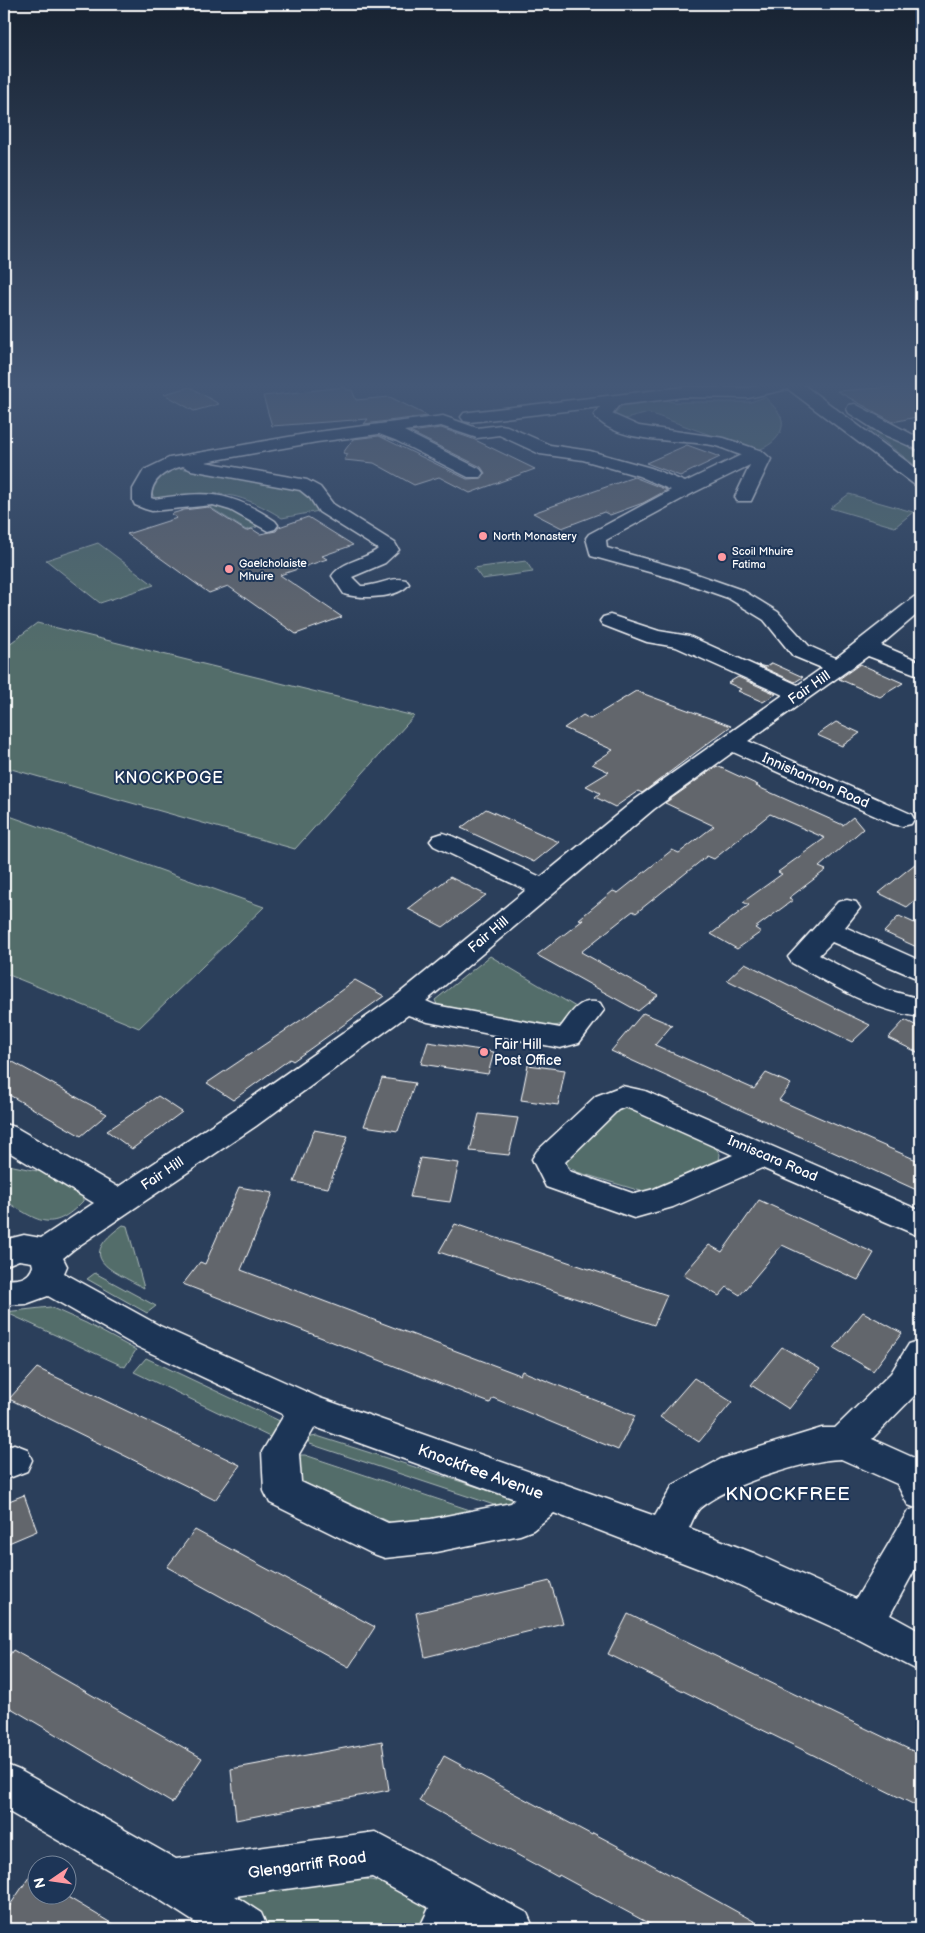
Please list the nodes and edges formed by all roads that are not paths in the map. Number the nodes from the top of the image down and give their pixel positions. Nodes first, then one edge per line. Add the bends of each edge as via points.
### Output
1 (152, 473) edge
2 (235, 473) edge
3 (647, 473) edge
4 (719, 473) edge
5 (755, 473) edge
6 (911, 473) edge
7 (921, 481) edge
8 (686, 489) junction
9 (744, 497) dead end
10 (268, 525) dead end
11 (399, 584) dead end
12 (921, 601) edge
13 (610, 621) dead end
14 (866, 647) junction
15 (838, 666) junction
16 (921, 670) edge
17 (798, 694) junction
18 (730, 742) junction
19 (902, 819) dead end
20 (443, 841) dead end
21 (543, 888) junction
22 (847, 908) dead end
23 (828, 930) junction
24 (921, 971) edge
25 (406, 1003) junction
26 (921, 1008) edge
27 (590, 1010) dead end
28 (4, 1134) edge
29 (764, 1154) junction
30 (118, 1202) junction
31 (921, 1225) edge
32 (4, 1252) edge
33 (45, 1266) junction
34 (4, 1292) edge
35 (921, 1354) edge
36 (307, 1409) junction
37 (844, 1442) junction
38 (921, 1493) edge
39 (548, 1496) junction
40 (921, 1524) edge
41 (664, 1536) junction
42 (864, 1622) junction
43 (921, 1653) edge
44 (4, 1785) edge
45 (173, 1882) junction
46 (451, 1915) edge
47 (245, 1929) edge
48 (511, 1929) edge

1 - 10 street via 142,489 143,503 220,499
2 - 11 street via 308,487 318,493 326,508 388,547 383,556 344,573 342,580 356,591 367,593
3 - 8 street
4 - 8 street
5 - 9 street
6 - 7 street
8 - 15 street via 596,538 598,552 735,594 771,616 800,651
12 - 14 street, Fair Hill
13 - 17 street via 681,641
14 - 15 street, Fair Hill
14 - 16 street
15 - 17 street, Fair Hill
17 - 18 street, Fair Hill
18 - 19 street, Innishannon Road
18 - 21 street, Fair Hill via 645,804
20 - 21 street
21 - 25 street, Fair Hill
22 - 23 street
23 - 24 street
23 - 26 street via 802,957 893,1003
25 - 27 street via 428,1013 560,1038 569,1036
25 - 30 street, Fair Hill via 245,1118
28 - 30 street
29 - 29 street, Inniscara Road via 662,1199 634,1206 557,1179 548,1159 607,1103 622,1096 634,1098
29 - 31 street, Inniscara Road
30 - 33 street, Fair Hill
32 - 33 street, Knockfree Avenue via 23,1247 39,1250
33 - 34 street, Fair Hill via 30,1290
33 - 36 street, Knockfree Avenue via 148,1336
35 - 37 street via 904,1383
36 - 39 street, Knockfree Avenue
36 - 39 street via 280,1452 282,1491 385,1541 432,1536 520,1518
37 - 38 street via 910,1473
37 - 41 street via 822,1444 734,1470 686,1498
39 - 41 street, Knockfree Avenue
40 - 42 street
41 - 42 street, Knockfree Avenue
42 - 43 street, Knockfree Avenue
44 - 45 street
45 - 46 street, Glengarriff Road via 375,1854
45 - 47 street
46 - 48 street, Glengarriff Road

